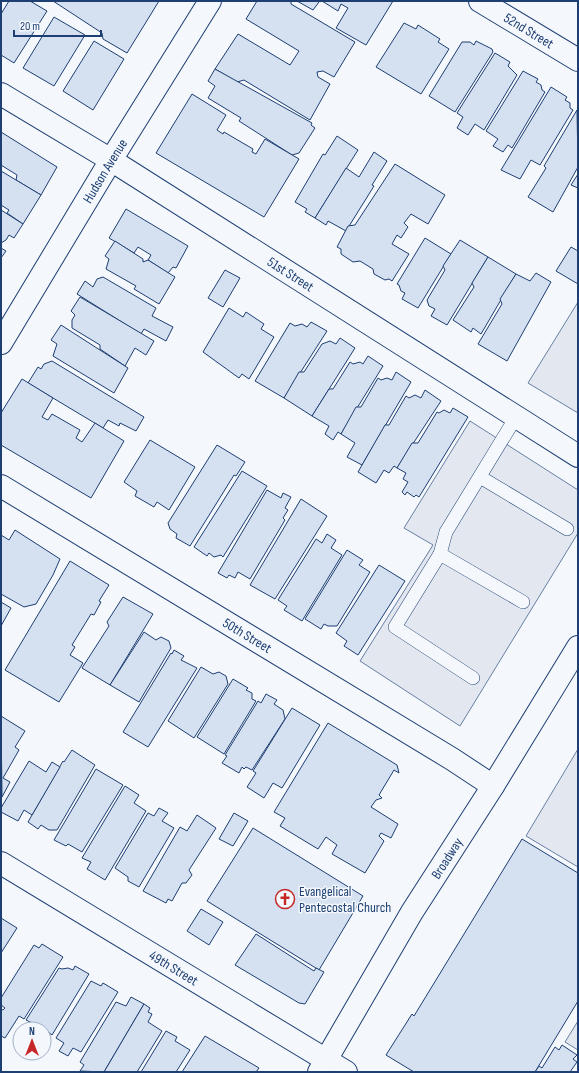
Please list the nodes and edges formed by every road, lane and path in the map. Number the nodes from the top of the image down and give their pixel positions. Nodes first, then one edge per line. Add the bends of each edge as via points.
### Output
1 (210, 1) edge
2 (480, 1) edge
3 (578, 60) edge
4 (1, 94) edge
5 (111, 160) junction
6 (1, 343) edge
7 (516, 417) junction
8 (578, 456) edge
9 (480, 477) junction
10 (1, 486) edge
11 (567, 528) dead end
12 (440, 554) junction
13 (523, 602) dead end
14 (578, 647) edge
15 (473, 678) dead end
16 (493, 786) junction
17 (1, 863) edge
18 (322, 1066) edge
19 (346, 1072) edge

1 - 5 street, Hudson Avenue
2 - 3 street, 52nd Street
4 - 5 street, 51st Street
5 - 6 street, Hudson Avenue
5 - 7 street, 51st Street
7 - 8 street, 51st Street
7 - 9 lane
9 - 11 lane
9 - 12 lane via 446,532
10 - 16 street, 50th Street
12 - 13 lane
12 - 15 lane via 395,627
14 - 16 street, Broadway
16 - 18 street, Broadway via 412,912
17 - 18 street, 49th Street
18 - 19 street, 49th Street

